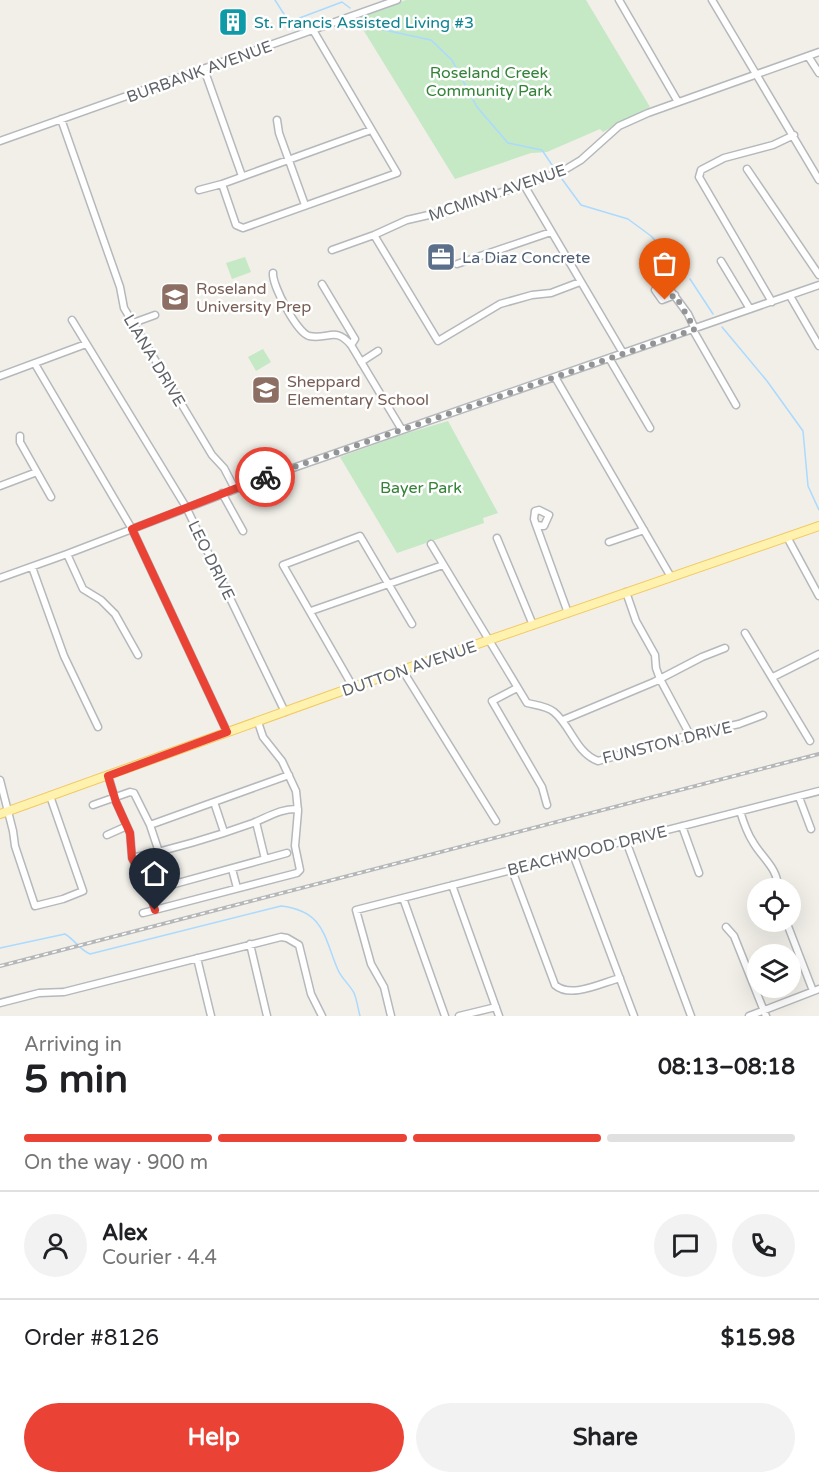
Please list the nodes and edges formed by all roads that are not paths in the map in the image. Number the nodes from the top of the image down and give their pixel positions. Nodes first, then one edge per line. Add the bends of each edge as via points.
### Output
1 (397, 0) edge
2 (619, 0) edge
3 (712, 0) edge
4 (313, 30) junction
5 (819, 52) edge
6 (808, 56) junction
7 (204, 69) junction
8 (819, 73) edge
9 (757, 75) junction
10 (678, 102) junction
11 (61, 119) junction
12 (277, 120) dead end
13 (372, 130) junction
14 (794, 135) junction
15 (0, 141) edge
16 (288, 160) junction
17 (747, 169) dead end
18 (242, 176) junction
19 (819, 180) edge
20 (222, 184) junction
21 (524, 185) junction
22 (199, 190) dead end
23 (305, 205) junction
24 (551, 232) junction
25 (374, 235) junction
26 (332, 250) dead end
27 (721, 261) dead end
28 (457, 264) dead end
29 (273, 273) dead end
30 (819, 275) edge
31 (580, 282) junction
32 (322, 284) dead end
33 (819, 285) edge
34 (668, 286) dead end
35 (655, 290) dead end
36 (675, 295) junction
37 (790, 296) junction
38 (771, 302) junction
39 (750, 309) junction
40 (155, 315) dead end
41 (72, 320) dead end
42 (133, 323) junction
43 (694, 330) junction
44 (86, 344) junction
45 (351, 345) junction
46 (819, 346) edge
47 (378, 351) dead end
48 (623, 353) junction
49 (609, 358) junction
50 (361, 362) junction
51 (35, 364) junction
52 (0, 376) edge
53 (555, 377) junction
54 (736, 405) dead end
55 (650, 428) dead end
56 (402, 430) junction
57 (20, 436) dead end
58 (36, 472) junction
59 (0, 486) edge
60 (235, 489) junction
61 (222, 493) junction
62 (51, 497) dead end
63 (186, 507) junction
64 (536, 525) dead end
65 (819, 526) edge
66 (132, 529) junction
67 (644, 530) junction
68 (243, 531) dead end
69 (787, 537) junction
70 (497, 538) dead end
71 (609, 542) dead end
72 (431, 544) dead end
73 (67, 554) junction
74 (443, 565) junction
75 (32, 567) junction
76 (671, 577) junction
77 (0, 578) edge
78 (389, 584) junction
79 (626, 592) junction
80 (819, 596) edge
81 (311, 611) junction
82 (568, 613) junction
83 (412, 624) dead end
84 (533, 625) junction
85 (745, 633) dead end
86 (490, 640) junction
87 (725, 648) dead end
88 (819, 654) edge
89 (138, 656) dead end
90 (404, 670) junction
91 (773, 677) junction
92 (660, 679) junction
93 (353, 687) junction
94 (517, 688) junction
95 (285, 712) junction
96 (763, 715) dead end
97 (563, 720) junction
98 (258, 722) junction
99 (98, 727) dead end
100 (227, 732) junction
101 (690, 735) junction
102 (810, 741) dead end
103 (289, 775) junction
104 (108, 776) junction
105 (0, 780) edge
106 (819, 791) edge
107 (50, 796) junction
108 (115, 797) junction
109 (798, 797) junction
110 (214, 802) junction
111 (547, 805) dead end
112 (93, 806) dead end
113 (298, 809) junction
114 (9, 811) junction
115 (740, 811) junction
116 (0, 814) edge
117 (496, 821) dead end
118 (256, 822) junction
119 (150, 825) junction
120 (127, 826) junction
121 (682, 826) junction
122 (811, 829) dead end
123 (224, 832) junction
124 (107, 836) dead end
125 (626, 841) junction
126 (159, 852) junction
127 (287, 853) dead end
128 (573, 854) junction
129 (132, 858) junction
130 (266, 859) junction
131 (232, 869) junction
132 (512, 870) junction
133 (699, 873) dead end
134 (776, 878) edge
135 (452, 885) junction
136 (237, 888) junction
137 (149, 891) junction
138 (403, 898) junction
139 (155, 910) junction
140 (143, 913) dead end
141 (726, 927) dead end
142 (791, 932) edge
143 (250, 944) junction
144 (197, 958) junction
145 (620, 978) junction
146 (816, 990) edge
147 (0, 1003) edge
148 (495, 1007) junction
149 (765, 1013) edge
150 (211, 1016) edge
151 (267, 1016) edge
152 (322, 1016) edge
153 (391, 1016) edge
154 (446, 1016) edge
155 (459, 1016) edge
156 (499, 1016) edge
157 (634, 1016) edge
158 (691, 1016) edge
159 (749, 1016) edge

1 - 4 street, BURBANK AVENUE
2 - 10 street
3 - 9 street
4 - 7 street, BURBANK AVENUE
4 - 13 street
5 - 6 street, MCMINN AVENUE
6 - 8 street
6 - 9 street, MCMINN AVENUE
7 - 11 street, BURBANK AVENUE
7 - 18 street
9 - 10 street, MCMINN AVENUE
9 - 14 street
10 - 21 street, MCMINN AVENUE via 619,126 581,160
11 - 15 street, BURBANK AVENUE
11 - 42 street, LIANA DRIVE via 124,308
12 - 16 street
13 - 16 street
13 - 23 street via 397,173
14 - 19 street
14 - 38 street via 724,158 701,170 699,177
16 - 18 street
16 - 23 street
17 - 30 street
18 - 20 street
20 - 22 street
20 - 23 street via 239,228
21 - 24 street
21 - 25 street, MCMINN AVENUE via 411,219
24 - 28 street
24 - 31 street
25 - 26 street, MCMINN AVENUE
25 - 31 street via 438,341 500,304
27 - 39 street
29 - 45 street via 275,289 301,330 308,336 338,334
31 - 48 street
32 - 45 street via 355,339
33 - 37 street
34 - 36 street
35 - 36 street via 662,300
36 - 43 street
37 - 38 street
37 - 46 street
38 - 39 street
39 - 43 street
40 - 42 street
41 - 44 street, LEO DRIVE
42 - 60 street, LIANA DRIVE
43 - 48 street
43 - 54 street
44 - 51 street
44 - 63 street, LEO DRIVE
45 - 50 street
47 - 50 street
48 - 49 street
49 - 53 street
49 - 55 street
50 - 56 street
51 - 52 street
51 - 66 street
53 - 56 street
53 - 67 street
56 - 60 street
57 - 58 street
58 - 59 street
58 - 62 street
60 - 61 street
61 - 63 street
61 - 68 street
63 - 66 street
63 - 95 street, LEO DRIVE
64 - 82 street
65 - 69 main road, DUTTON AVENUE
66 - 73 street
66 - 100 street
67 - 71 street
67 - 76 street
69 - 76 main road, DUTTON AVENUE
69 - 80 street
70 - 84 street
72 - 74 street, FUNSTON DRIVE
73 - 75 street
73 - 89 street via 83,589 115,614
74 - 78 street
74 - 86 street, FUNSTON DRIVE
75 - 77 street
75 - 99 street via 64,656
76 - 79 main road, DUTTON AVENUE
78 - 81 street
78 - 81 street via 360,536 284,565
78 - 83 street
79 - 82 main road, DUTTON AVENUE
79 - 92 street via 636,621 655,655
81 - 93 street
82 - 84 main road, DUTTON AVENUE
84 - 86 main road, DUTTON AVENUE
85 - 91 street
86 - 90 main road, DUTTON AVENUE
86 - 94 street, FUNSTON DRIVE
87 - 92 street
88 - 91 street
90 - 93 main road, DUTTON AVENUE
90 - 117 street
91 - 102 street
92 - 97 street
92 - 101 street
93 - 95 main road, DUTTON AVENUE
94 - 97 street, FUNSTON DRIVE via 527,703 552,710
94 - 111 street via 492,701 542,788
95 - 98 main road, DUTTON AVENUE
96 - 101 street, FUNSTON DRIVE
97 - 101 street, FUNSTON DRIVE via 584,751 598,761
98 - 100 main road, DUTTON AVENUE
98 - 103 street via 263,737
100 - 104 main road, DUTTON AVENUE
103 - 110 street
103 - 113 street
104 - 107 main road, DUTTON AVENUE
104 - 108 street
105 - 114 street
106 - 109 street, BEACHWOOD DRIVE
107 - 114 main road, DUTTON AVENUE
107 - 114 street via 82,892 36,906 15,846
108 - 112 street
108 - 119 street via 134,793
108 - 120 street
109 - 115 street, BEACHWOOD DRIVE
109 - 122 street
110 - 119 street
110 - 123 street
113 - 118 street
113 - 136 street via 296,846 300,870
114 - 116 main road, DUTTON AVENUE
115 - 121 street, BEACHWOOD DRIVE
115 - 134 street via 753,843 765,856
118 - 123 street
118 - 130 street
119 - 126 street
120 - 124 street
120 - 129 street
121 - 125 street, BEACHWOOD DRIVE
121 - 133 street
123 - 126 street
125 - 128 street, BEACHWOOD DRIVE
125 - 158 street
126 - 129 street
127 - 130 street
128 - 132 street, BEACHWOOD DRIVE
128 - 145 street
129 - 137 street
130 - 131 street
131 - 136 street
131 - 137 street
132 - 135 street, BEACHWOOD DRIVE
132 - 145 street via 555,985 561,990 575,991
135 - 138 street, BEACHWOOD DRIVE
135 - 148 street
136 - 139 street
137 - 139 street
138 - 153 street, BEACHWOOD DRIVE via 356,910
138 - 154 street
139 - 140 street
141 - 149 street via 734,936
142 - 146 street
143 - 144 street
143 - 151 street
143 - 152 street via 281,937 294,940 302,951 311,994
144 - 147 street via 64,992 39,993
144 - 150 street
145 - 157 street
146 - 149 street
148 - 155 street
148 - 156 street
149 - 159 street

